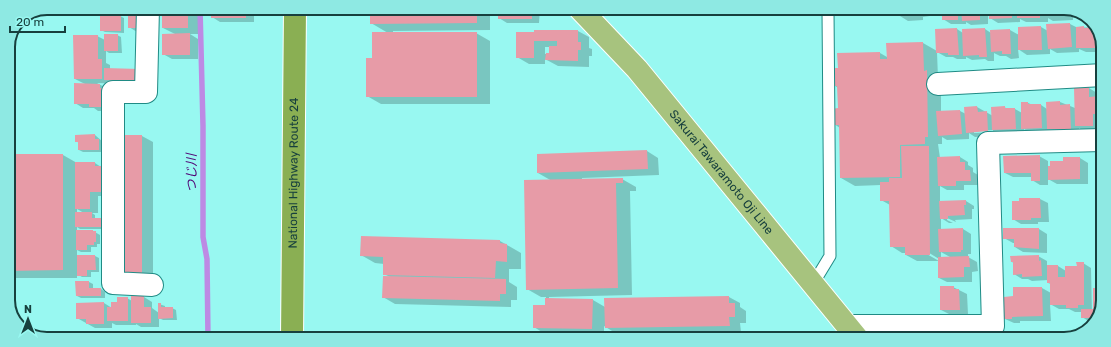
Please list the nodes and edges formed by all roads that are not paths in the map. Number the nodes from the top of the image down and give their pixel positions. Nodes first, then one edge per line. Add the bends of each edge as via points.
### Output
1 (148, 15) edge
2 (295, 15) edge
3 (586, 15) edge
4 (828, 15) edge
5 (1096, 75) edge
6 (938, 84) dead end
7 (1096, 140) edge
8 (813, 284) junction
9 (152, 285) dead end
10 (292, 332) edge
11 (853, 332) edge

1 - 9 street via 146,92 113,92 113,283
2 - 10 highway, National Highway Route 24
3 - 8 main road, Sakurai Tawaramoto Oji Line via 637,68
4 - 8 lane via 830,256
5 - 6 street
7 - 11 street via 988,143 993,326
8 - 11 main road, Sakurai Tawaramoto Oji Line

